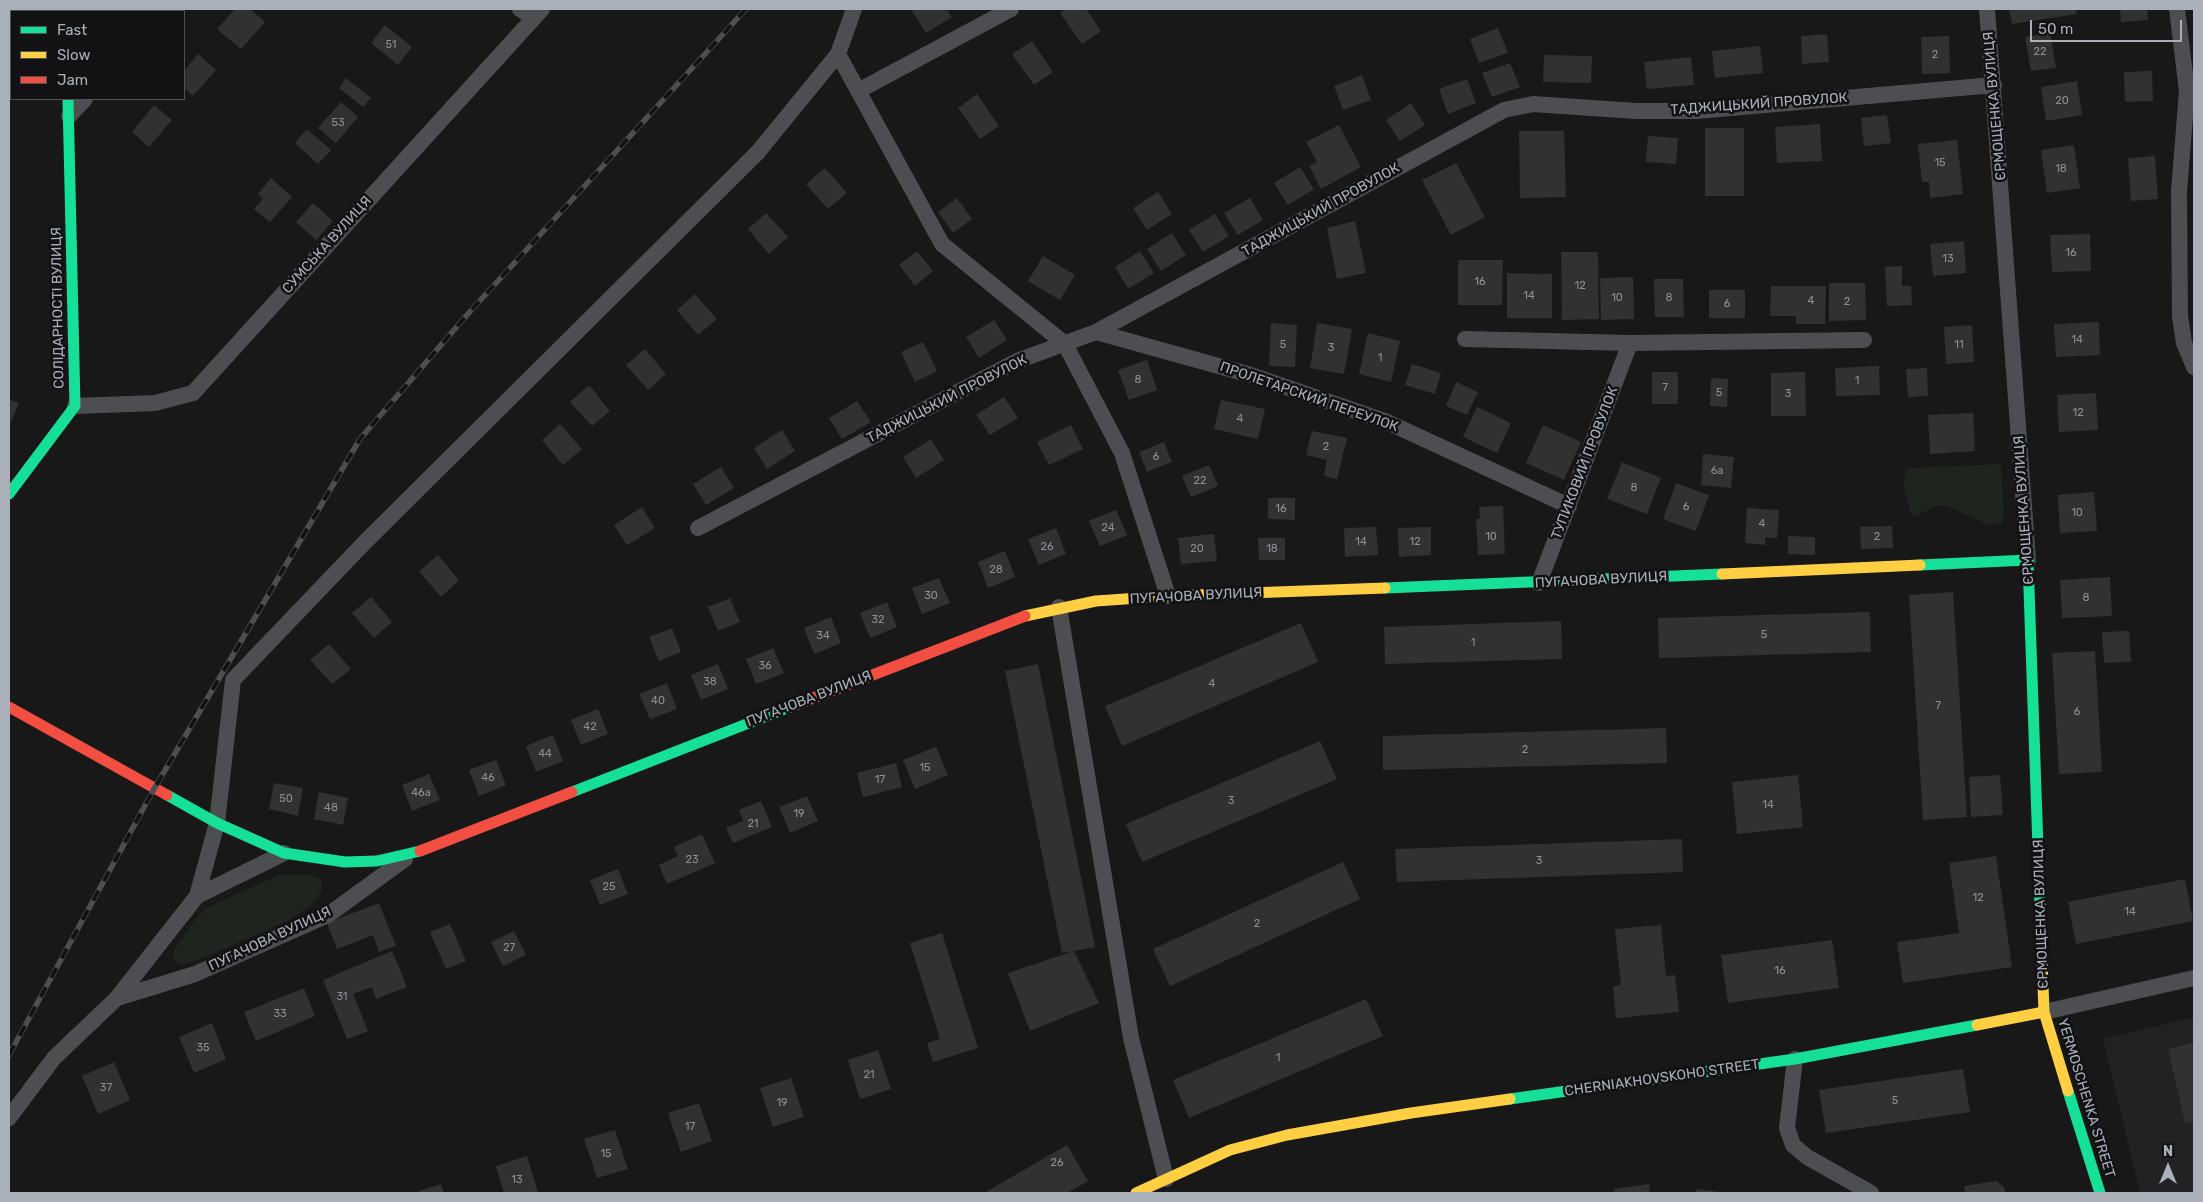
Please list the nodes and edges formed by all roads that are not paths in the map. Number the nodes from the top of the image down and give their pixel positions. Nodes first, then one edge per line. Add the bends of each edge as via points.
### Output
1 (854, 9) edge
2 (1011, 9) edge
3 (1987, 9) edge
4 (2177, 9) edge
5 (532, 12) edge
6 (838, 54) junction
7 (1994, 85) junction
8 (858, 91) junction
9 (68, 100) edge
10 (84, 100) edge
11 (69, 116) junction
12 (1096, 332) junction
13 (1465, 339) dead end
14 (1864, 340) dead end
15 (1630, 343) junction
16 (1065, 344) junction
17 (2194, 367) edge
18 (75, 406) junction
19 (9, 494) edge
20 (1569, 506) junction
21 (698, 528) dead end
22 (2028, 560) junction
23 (1539, 583) junction
24 (1168, 596) junction
25 (1059, 607) junction
26 (9, 708) edge
27 (217, 823) junction
28 (284, 853) junction
29 (411, 855) junction
30 (197, 896) junction
31 (2194, 978) edge
32 (117, 998) junction
33 (2044, 1012) junction
34 (1795, 1059) junction
35 (9, 1118) edge
36 (1166, 1179) junction
37 (1136, 1193) edge
38 (1871, 1193) edge
39 (2100, 1193) edge

1 - 6 street
2 - 8 street
3 - 7 street, ЄРМОЩЕНКА ВУЛИЦЯ
4 - 17 street via 2187,91 2179,191 2180,316 2184,343
5 - 18 street, СУМСЬКА ВУЛИЦЯ via 193,393 155,403
6 - 8 street
6 - 27 street via 758,152 366,541 233,680
7 - 12 street, ТАДЖИЦЬКИЙ ПРОВУЛОК via 1696,111 1636,111 1534,104 1504,110
7 - 22 street, ЄРМОЩЕНКА ВУЛИЦЯ
8 - 16 street via 942,244
9 - 11 street, СОЛІДАРНОСТІ ВУЛИЦЯ
10 - 11 street
11 - 18 street, СОЛІДАРНОСТІ ВУЛИЦЯ
12 - 16 street, ТАДЖИЦЬКИЙ ПРОВУЛОК
12 - 20 street, ПРОЛЕТАРСКИЙ ПЕРЕУЛОК via 1251,375 1385,421
13 - 15 street
14 - 15 street
15 - 20 street, ТУПИКОВИЙ ПРОВУЛОК
16 - 21 street, ТАДЖИЦЬКИЙ ПРОВУЛОК via 1017,361
16 - 24 street via 1122,453
18 - 19 street, СОЛІДАРНОСТІ ВУЛИЦЯ
20 - 23 street, ТУПИКОВИЙ ПРОВУЛОК
22 - 23 street, ПУГАЧОВА ВУЛИЦЯ
22 - 33 street, ЄРМОЩЕНКА ВУЛИЦЯ
23 - 24 street, ПУГАЧОВА ВУЛИЦЯ
24 - 25 street, ПУГАЧОВА ВУЛИЦЯ
25 - 29 street, ПУГАЧОВА ВУЛИЦЯ via 1019,617
25 - 36 street via 1131,1038
26 - 27 street, ПУГАЧОВА ВУЛИЦЯ
27 - 28 street, ПУГАЧОВА ВУЛИЦЯ
27 - 30 street
28 - 29 street, ПУГАЧОВА ВУЛИЦЯ via 345,862
28 - 30 street
29 - 32 street, ПУГАЧОВА ВУЛИЦЯ via 328,915 195,974
30 - 32 street
31 - 33 street, CHERNIAKHOVSKOHO STREET
32 - 35 street via 54,1058
33 - 34 street, CHERNIAKHOVSKOHO STREET
33 - 39 street, YERMOSCHENKA STREET
34 - 36 street, CHERNIAKHOVSKOHO STREET via 1411,1113 1287,1135 1230,1150
34 - 38 street via 1787,1128 1793,1145 1807,1157
36 - 37 street, CHERNIAKHOVSKOHO STREET

